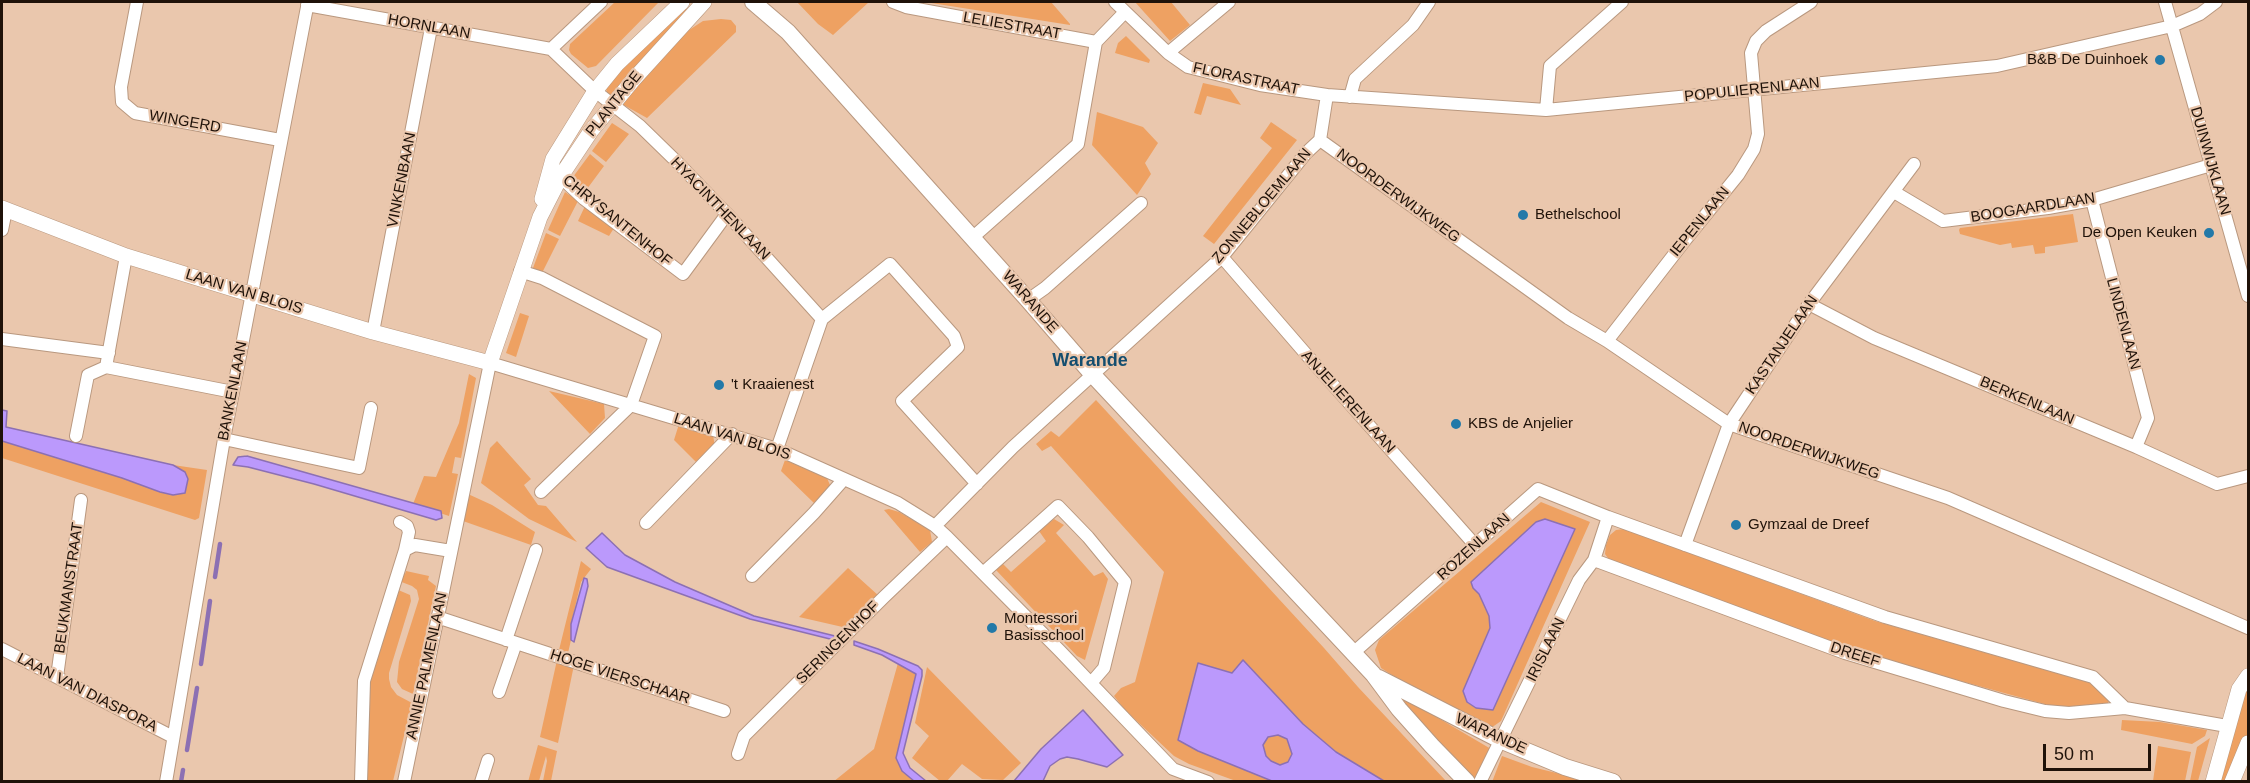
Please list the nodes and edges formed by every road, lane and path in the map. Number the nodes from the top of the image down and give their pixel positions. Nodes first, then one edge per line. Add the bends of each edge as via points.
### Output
1 (137, 2) edge
2 (601, 2) edge
3 (682, 2) edge
4 (704, 2) edge
5 (753, 2) edge
6 (768, 2) edge
7 (893, 2) edge
8 (1115, 2) edge
9 (1229, 2) edge
10 (1429, 2) edge
11 (1622, 2) edge
12 (1811, 2) edge
13 (2165, 2) edge
14 (2216, 2) edge
15 (308, 3) edge
16 (1125, 12) junction
17 (2172, 26) junction
18 (431, 28) junction
19 (788, 32) junction
20 (1096, 42) junction
21 (550, 49) junction
22 (1168, 53) junction
23 (1755, 89) junction
24 (595, 91) junction
25 (1327, 95) junction
26 (1350, 96) junction
27 (613, 105) junction
28 (1546, 110) junction
29 (280, 140) junction
30 (1320, 140) junction
31 (1914, 165) dead end
32 (2211, 165) junction
33 (556, 173) junction
34 (1894, 192) junction
35 (2092, 200) junction
36 (1141, 203) dead end
37 (4, 209) edge
38 (727, 214) junction
39 (2, 230) edge
40 (972, 238) junction
41 (126, 256) junction
42 (1222, 257) junction
43 (520, 271) junction
44 (252, 296) junction
45 (2248, 296) edge
46 (1028, 300) junction
47 (1809, 304) junction
48 (822, 319) junction
49 (373, 332) junction
50 (2, 339) edge
51 (1607, 341) junction
52 (109, 353) junction
53 (490, 363) junction
54 (106, 367) junction
55 (1093, 375) junction
56 (233, 392) junction
57 (632, 405) junction
58 (371, 408) dead end
59 (1729, 424) junction
60 (732, 434) junction
61 (76, 436) dead end
62 (224, 439) junction
63 (2136, 447) junction
64 (777, 448) junction
65 (2248, 476) edge
66 (844, 479) junction
67 (977, 484) junction
68 (541, 492) dead end
69 (81, 500) dead end
70 (1608, 517) junction
71 (400, 522) dead end
72 (646, 523) dead end
73 (935, 526) junction
74 (947, 537) junction
75 (1475, 545) junction
76 (1685, 545) junction
77 (405, 550) junction
78 (536, 550) dead end
79 (451, 551) junction
80 (1594, 560) junction
81 (982, 573) junction
82 (752, 576) dead end
83 (437, 617) junction
84 (2248, 628) edge
85 (511, 641) junction
86 (2, 650) edge
87 (1352, 654) junction
88 (1373, 674) junction
89 (57, 676) junction
90 (2248, 676) edge
91 (1091, 684) junction
92 (498, 692) dead end
93 (2125, 708) junction
94 (723, 711) dead end
95 (2227, 726) junction
96 (173, 737) junction
97 (1500, 740) junction
98 (2248, 743) edge
99 (738, 754) dead end
100 (488, 760) dead end
101 (1173, 769) junction
102 (166, 782) edge
103 (361, 782) edge
104 (404, 782) edge
105 (481, 782) edge
106 (1170, 782) edge
107 (1208, 782) edge
108 (1467, 782) edge
109 (1480, 782) edge
110 (1613, 782) edge
111 (2213, 782) edge
112 (2232, 782) edge

1 - 29 street, WINGERD via 121,87 122,102 135,113
2 - 21 street
3 - 24 street, PLANTAGE via 617,63
4 - 27 street, PLANTAGE
5 - 19 main road, WARANDE
6 - 19 main road, WARANDE
7 - 20 street, LELIESTRAAT
8 - 16 street, FLORASTRAAT
9 - 22 street, FLORASTRAAT
10 - 26 street via 1413,25 1354,79
11 - 28 street via 1550,66
12 - 23 street, IEPENLAAN via 1756,41 1751,53
13 - 17 street, DUINWIJKLAAN
14 - 17 street, POPULIERENLAAN
15 - 18 street, HORNLAAN
15 - 29 street, BANKENLAAN
16 - 20 street
16 - 22 street, FLORASTRAAT
17 - 23 street, POPULIERENLAAN via 1997,66
17 - 32 street, DUINWIJKLAAN
18 - 21 street, HORNLAAN
18 - 49 street, VINKENBAAN
19 - 40 main road, WARANDE
20 - 40 street via 1078,144
21 - 24 street
22 - 25 street, FLORASTRAAT via 1188,68
23 - 28 street, POPULIERENLAAN
23 - 51 street, IEPENLAAN via 1758,134 1754,149 1738,175
24 - 27 street
24 - 33 street, PLANTAGE via 553,159
25 - 26 street, POPULIERENLAAN
25 - 30 street, ZONNEBLOEMLAAN
26 - 28 street, POPULIERENLAAN
27 - 33 street, PLANTAGE
27 - 38 street, HYACINTHENLAAN via 640,126
29 - 44 street, BANKENLAAN
30 - 42 street, ZONNEBLOEMLAAN
30 - 51 street, NOORDERWIJKWEG via 1513,280
31 - 34 street, KASTANJELAAN
32 - 35 street, BOOGAARDLAAN
32 - 45 street, DUINWIJKLAAN
33 - 38 street, CHRYSANTENHOF via 683,274
33 - 43 street, PLANTAGE
34 - 35 street, BOOGAARDLAAN via 1943,221
34 - 47 street, KASTANJELAAN
35 - 63 street, LINDENLAAN via 2148,418
36 - 46 street
37 - 39 street
37 - 41 street, LAAN VAN BLOIS
38 - 48 street, HYACINTHENLAAN
40 - 46 main road, WARANDE
41 - 44 street, LAAN VAN BLOIS
41 - 52 street
42 - 55 street, ZONNEBLOEMLAAN
42 - 75 street, ANJELIERENLAAN
43 - 53 street, PLANTAGE
43 - 57 street via 542,278 655,336
44 - 49 street, LAAN VAN BLOIS
44 - 56 street, BANKENLAAN
46 - 55 main road, WARANDE
47 - 59 street, KASTANJELAAN
47 - 63 street, BERKENLAAN via 1874,338
48 - 64 street
48 - 67 street via 890,264 954,336 958,347 902,401
49 - 53 street, LAAN VAN BLOIS
50 - 52 street
51 - 59 street, NOORDERWIJKWEG
52 - 54 street
53 - 57 street, LAAN VAN BLOIS
53 - 79 street, ANNIE PALMENLAAN
54 - 56 street
54 - 61 street via 88,375
55 - 67 street, ZONNEBLOEMLAAN
55 - 87 main road, WARANDE
56 - 62 street, BANKENLAAN
57 - 60 street, LAAN VAN BLOIS
57 - 68 street
58 - 62 street via 359,468
59 - 76 street, KASTANJELAAN
59 - 84 street, NOORDERWIJKWEG via 1948,498
60 - 64 street, LAAN VAN BLOIS
60 - 72 street
62 - 96 street, BANKENLAAN
63 - 65 street, BERKENLAAN via 2217,484
64 - 66 street, LAAN VAN BLOIS
66 - 73 street, LAAN VAN BLOIS via 898,503
66 - 82 street
67 - 73 street, ZONNEBLOEMLAAN
69 - 89 street, BEUKMANSTRAAT
70 - 75 street, ROZENLAAN via 1538,489
70 - 76 street
70 - 80 street, IRISLAAN
71 - 77 street via 409,532
73 - 74 street, LAAN VAN BLOIS
74 - 81 street, LAAN VAN BLOIS
74 - 99 street, SERINGENHOF via 744,736
75 - 87 street, ROZENLAAN
76 - 93 street via 1886,617 2093,677
77 - 79 street via 415,545
77 - 103 street via 364,681
78 - 85 street
79 - 83 street, ANNIE PALMENLAAN
80 - 93 street, DREEF via 1845,653 2004,701 2069,713
80 - 97 street, IRISLAAN via 1579,580
81 - 91 street, LAAN VAN BLOIS
81 - 91 street via 1058,506 1125,582 1104,668
83 - 85 street, HOGE VIERSCHAAR
83 - 104 street, ANNIE PALMENLAAN
85 - 92 street
85 - 94 street, HOGE VIERSCHAAR
86 - 89 street, LAAN VAN DIASPORA
87 - 88 main road, WARANDE
88 - 97 main road, WARANDE
88 - 108 main road, WARANDE via 1399,709
89 - 96 street, LAAN VAN DIASPORA
90 - 95 street via 2239,689
91 - 101 street, LAAN VAN BLOIS
93 - 95 street, DREEF
95 - 111 street
96 - 102 street, BANKENLAAN
97 - 109 street, IRISLAAN
97 - 110 main road, WARANDE
98 - 112 street
100 - 105 street
101 - 106 street
101 - 107 street, LAAN VAN BLOIS

